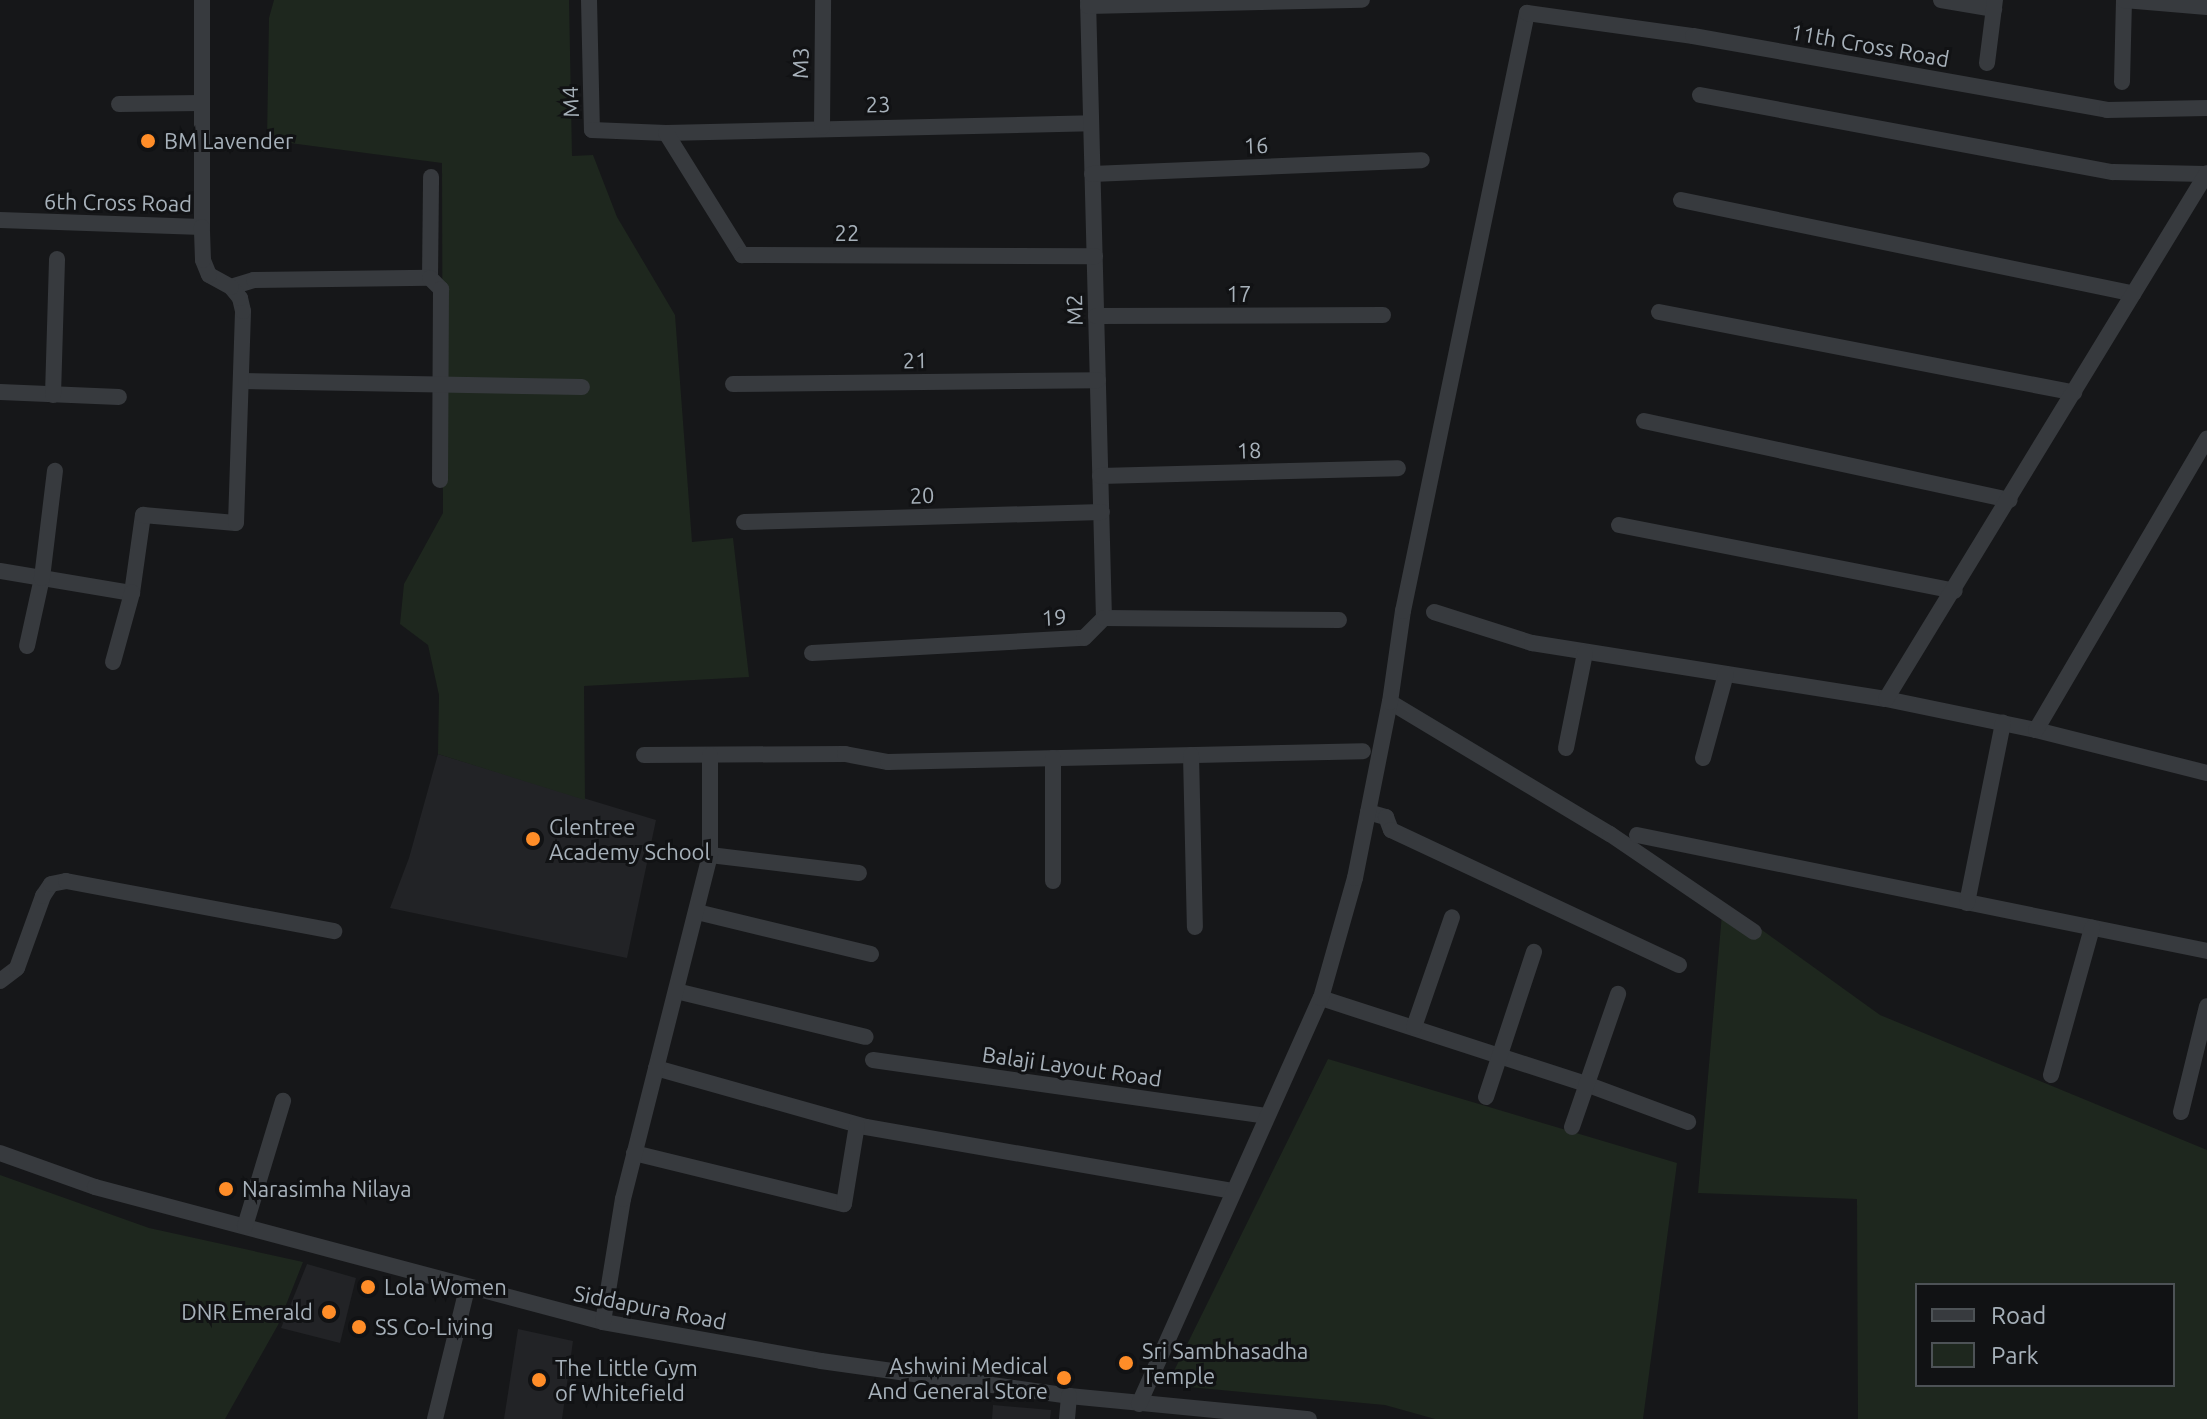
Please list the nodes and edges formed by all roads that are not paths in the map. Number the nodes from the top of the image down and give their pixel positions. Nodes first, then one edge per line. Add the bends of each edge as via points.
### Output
1 (202, 0) edge
2 (589, 0) edge
3 (823, 0) edge
4 (1362, 0) edge
5 (1941, 0) edge
6 (1088, 3) edge
7 (1994, 4) edge
8 (2207, 7) edge
9 (1987, 63) dead end
10 (2122, 82) dead end
11 (1700, 95) dead end
12 (201, 103) junction
13 (119, 104) dead end
14 (2207, 108) edge
15 (1091, 123) junction
16 (822, 127) junction
17 (666, 133) junction
18 (1422, 160) dead end
19 (1092, 174) junction
20 (2206, 174) edge
21 (431, 177) dead end
22 (1681, 200) dead end
23 (0, 220) edge
24 (202, 227) junction
25 (1095, 256) junction
26 (57, 259) dead end
27 (430, 278) junction
28 (231, 287) junction
29 (2133, 294) junction
30 (1659, 312) dead end
31 (1383, 315) dead end
32 (1096, 316) junction
33 (1098, 380) junction
34 (241, 381) junction
35 (733, 384) dead end
36 (441, 385) junction
37 (582, 387) dead end
38 (0, 392) edge
39 (2074, 393) junction
40 (53, 395) junction
41 (119, 397) dead end
42 (1644, 421) dead end
43 (2207, 438) edge
44 (1398, 468) dead end
45 (55, 471) dead end
46 (1100, 476) junction
47 (440, 480) dead end
48 (2010, 500) junction
49 (1102, 512) junction
50 (744, 522) dead end
51 (1619, 525) dead end
52 (0, 571) edge
53 (42, 578) junction
54 (1955, 591) junction
55 (132, 593) junction
56 (1434, 612) dead end
57 (1104, 618) junction
58 (1339, 620) dead end
59 (27, 646) dead end
60 (812, 653) dead end
61 (1585, 653) junction
62 (113, 662) dead end
63 (1726, 674) junction
64 (1886, 699) junction
65 (1390, 702) junction
66 (2003, 723) junction
67 (2036, 730) junction
68 (1566, 748) dead end
69 (1363, 751) dead end
70 (644, 755) dead end
71 (710, 755) junction
72 (1191, 755) junction
73 (1053, 758) junction
74 (1703, 758) dead end
75 (2207, 773) edge
76 (1368, 812) junction
77 (1391, 830) junction
78 (1364, 834) junction
79 (1637, 835) dead end
80 (710, 855) junction
81 (859, 873) dead end
82 (1053, 881) dead end
83 (1967, 903) junction
84 (697, 912) junction
85 (1452, 917) dead end
86 (1195, 927) dead end
87 (2092, 928) junction
88 (334, 931) dead end
89 (1754, 932) dead end
90 (2207, 951) edge
91 (1534, 952) dead end
92 (871, 954) dead end
93 (1679, 965) dead end
94 (0, 981) edge
95 (676, 991) junction
96 (1618, 994) dead end
97 (1321, 998) junction
98 (2207, 1006) edge
99 (1414, 1027) junction
100 (866, 1037) dead end
101 (1500, 1056) junction
102 (873, 1060) dead end
103 (656, 1068) junction
104 (2051, 1075) dead end
105 (1586, 1084) junction
106 (1486, 1097) dead end
107 (283, 1101) dead end
108 (2181, 1112) dead end
109 (1266, 1116) junction
110 (1688, 1122) dead end
111 (857, 1125) junction
112 (1572, 1127) dead end
113 (0, 1153) edge
114 (634, 1153) junction
115 (1233, 1191) junction
116 (245, 1226) junction
117 (467, 1289) junction
118 (603, 1322) junction
119 (1069, 1396) junction
120 (1139, 1404) junction
121 (435, 1419) edge
122 (1067, 1419) edge
123 (1309, 1419) edge

1 - 12 street, 6th Cross Road
2 - 17 street, M4 via 592,130
3 - 16 street, M3
4 - 6 street
5 - 7 street
6 - 15 street, M2
7 - 9 street
8 - 10 street via 2124,0
11 - 20 street via 2113,172
12 - 13 street
12 - 24 street, 6th Cross Road
14 - 65 street, 11th Cross Road via 2107,110 1693,36 1527,13 1406,596
15 - 16 street, 23
15 - 19 street, M2
16 - 17 street, 23
17 - 25 street, 22 via 742,255
18 - 19 street, 16
19 - 25 street, M2
20 - 29 street
21 - 27 street
22 - 29 street
23 - 24 street, 6th Cross Road
24 - 28 street via 209,275
25 - 32 street, M2
26 - 40 street
27 - 28 street via 254,280
27 - 36 street via 441,289
28 - 34 street via 243,311
29 - 39 street
30 - 39 street
31 - 32 street, 17
32 - 33 street, M2
33 - 35 street, 21
33 - 46 street, M2
34 - 36 street
34 - 55 street via 236,523 143,515
36 - 37 street
36 - 47 street
38 - 40 street
39 - 48 street
40 - 41 street
42 - 48 street
43 - 67 street
44 - 46 street, 18
45 - 53 street
46 - 49 street, M2
48 - 54 street
49 - 50 street, 20
49 - 57 street, M2
51 - 54 street
52 - 53 street
53 - 55 street
53 - 59 street
54 - 64 street
55 - 62 street
56 - 61 street via 1532,643
57 - 58 street
57 - 60 street, 19 via 1084,638
61 - 63 street
61 - 68 street
63 - 64 street
63 - 74 street
64 - 66 street
65 - 76 street
65 - 89 street via 1610,834
66 - 67 street
66 - 83 street
67 - 75 street
69 - 72 street
70 - 71 street
71 - 73 street via 845,754 888,762
71 - 80 street
72 - 73 street
72 - 86 street
73 - 82 street
76 - 77 street via 1386,817
76 - 78 street
77 - 78 street via 1382,838
77 - 93 street
78 - 97 street
79 - 83 street
80 - 81 street
80 - 84 street
83 - 87 street
84 - 92 street
84 - 95 street
85 - 99 street
87 - 90 street
87 - 104 street
88 - 94 street via 66,881 51,884 43,896 17,968
91 - 101 street
95 - 100 street
95 - 103 street
96 - 105 street
97 - 99 street
97 - 109 street
98 - 108 street
99 - 101 street
101 - 105 street
101 - 106 street
102 - 109 street, Balaji Layout Road
103 - 111 street
103 - 114 street
105 - 110 street
105 - 112 street
107 - 116 street
109 - 115 street
111 - 114 street via 844,1204
111 - 115 street
113 - 116 street, Siddapura Road via 95,1187
114 - 118 street
115 - 120 street
116 - 117 street, Siddapura Road
117 - 118 street, Siddapura Road
117 - 121 street
118 - 119 street, Siddapura Road via 811,1360
119 - 120 street, Siddapura Road
119 - 122 street
120 - 123 street, Siddapura Road

